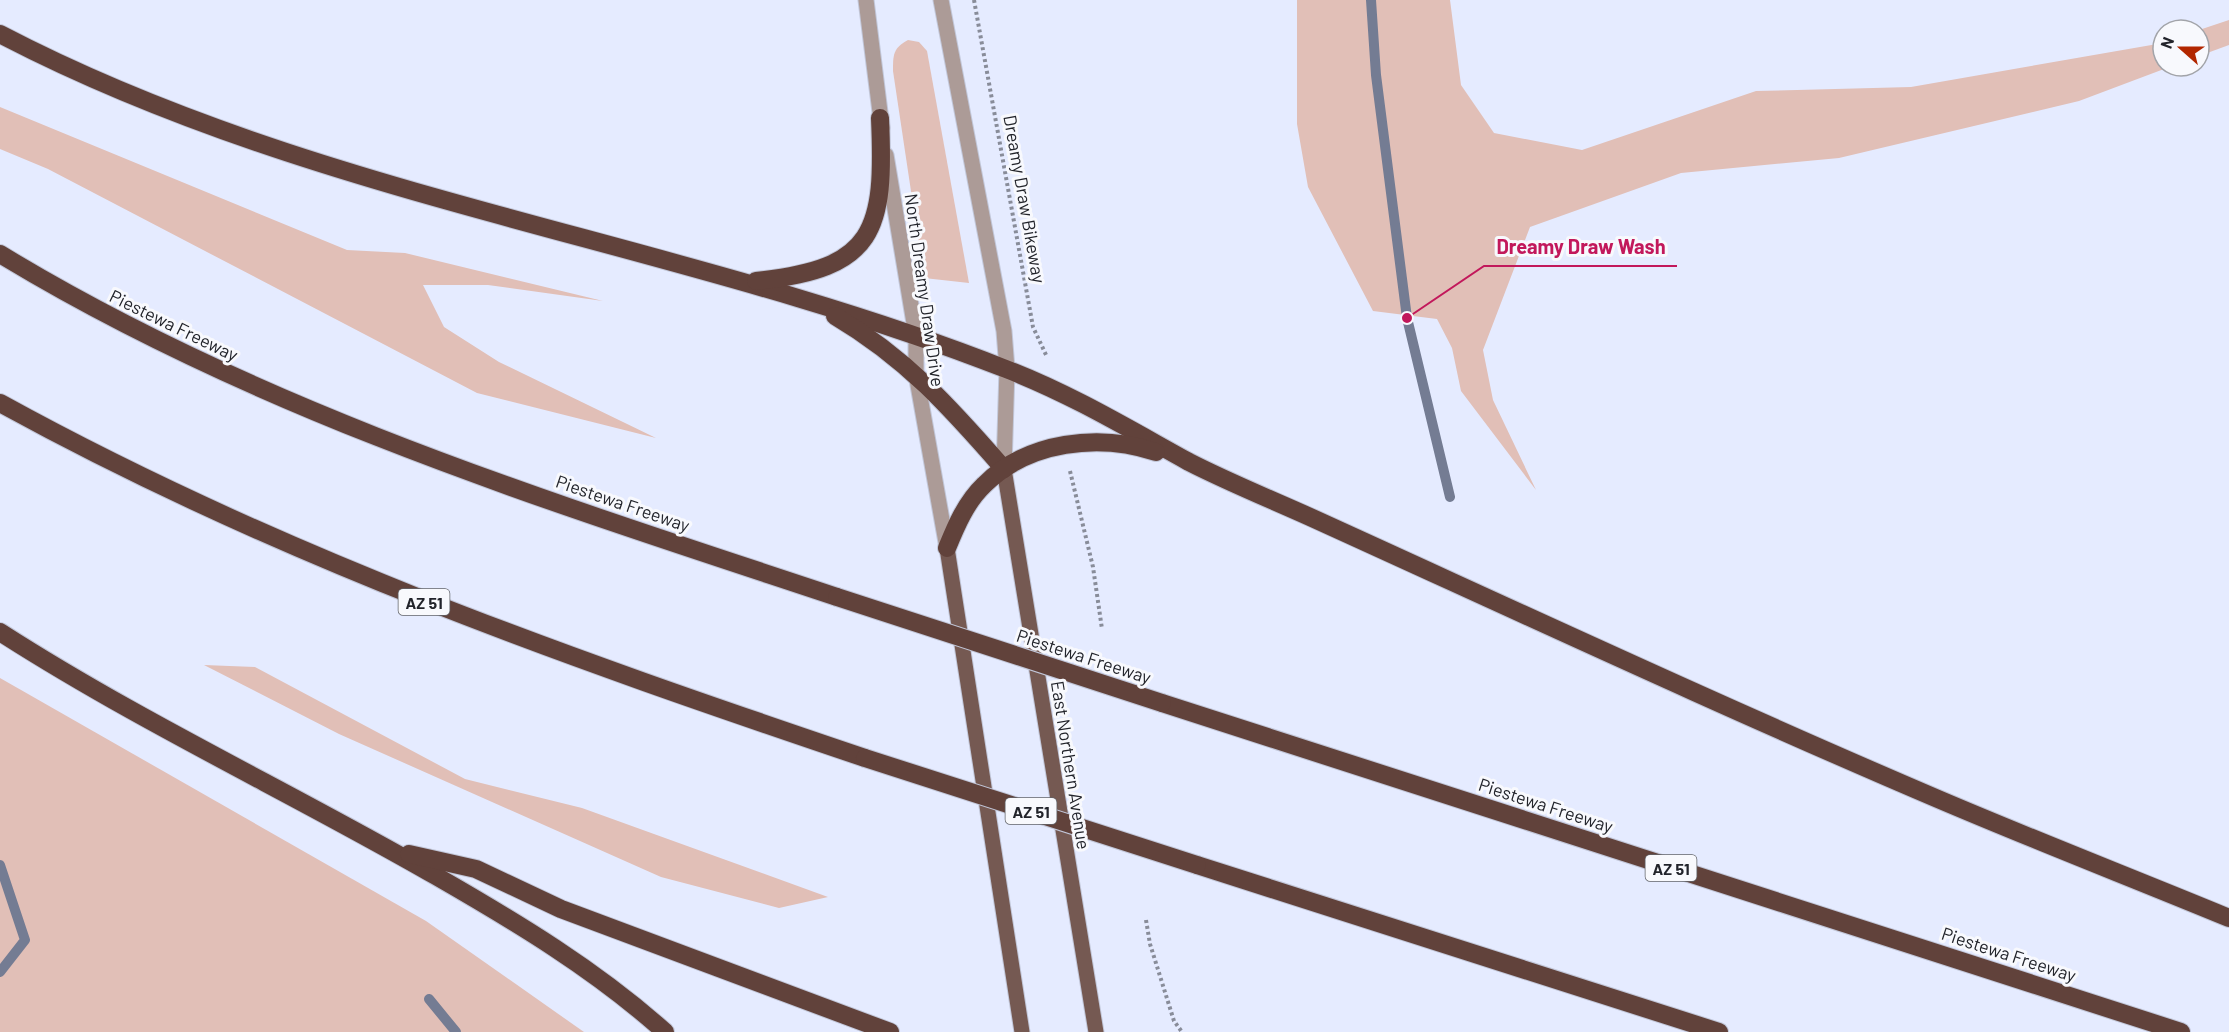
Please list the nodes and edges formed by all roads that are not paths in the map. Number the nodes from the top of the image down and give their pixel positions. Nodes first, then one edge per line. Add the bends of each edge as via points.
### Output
1 (866, 0) edge
2 (941, 0) edge
3 (0, 34) edge
4 (880, 118) junction
5 (0, 254) edge
6 (746, 282) junction
7 (790, 294) junction
8 (916, 335) junction
9 (1007, 369) junction
10 (916, 374) junction
11 (0, 403) edge
12 (1004, 469) junction
13 (1214, 473) junction
14 (947, 548) junction
15 (0, 632) edge
16 (390, 850) junction
17 (2229, 918) edge
18 (665, 1032) edge
19 (890, 1032) edge
20 (1022, 1032) edge
21 (1096, 1032) edge
22 (1719, 1032) edge
23 (2181, 1032) edge

1 - 4 street, North Dreamy Draw Drive
2 - 9 street via 998,290
3 - 6 highway via 122,93 312,162 592,243
4 - 6 highway via 880,194 868,232 858,246 843,260 826,268 788,278
4 - 8 street, North Dreamy Draw Drive
5 - 23 highway, Piestewa Freeway / AZ 51, bridge via 166,346 300,406 530,494
6 - 7 highway
7 - 8 highway
7 - 10 highway via 856,328
8 - 9 highway
8 - 10 street, North Dreamy Draw Drive
9 - 12 street
9 - 13 highway via 1076,399
10 - 12 highway
10 - 14 street, North Dreamy Draw Drive
11 - 22 highway, AZ 51, bridge via 187,500 363,577 530,643 865,758
12 - 13 highway via 1060,446 1099,440 1136,446
12 - 14 highway via 983,485 968,505
12 - 21 main road, East Northern Avenue
13 - 17 highway via 1939,800
14 - 20 main road
15 - 16 highway via 127,708
16 - 18 highway via 543,940 617,992
16 - 19 highway via 476,869 561,909

